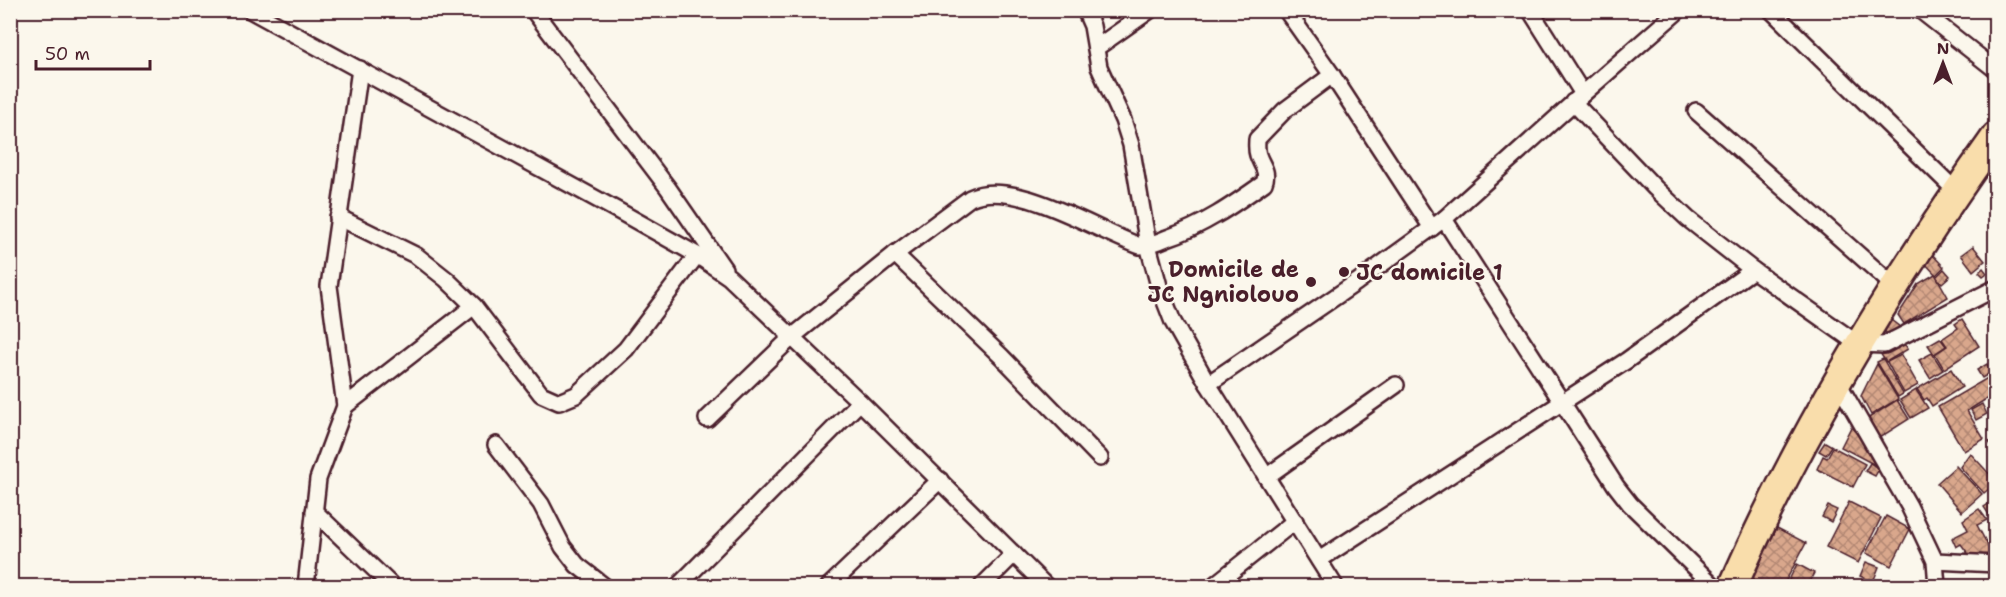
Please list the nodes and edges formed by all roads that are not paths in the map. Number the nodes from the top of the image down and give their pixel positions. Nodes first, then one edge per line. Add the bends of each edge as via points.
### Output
1 (250, 10) edge
2 (533, 10) edge
3 (1085, 10) edge
4 (1150, 10) edge
5 (1286, 10) edge
6 (1530, 10) edge
7 (1680, 10) edge
8 (1771, 10) edge
9 (1920, 10) edge
10 (1936, 15) edge
11 (1096, 48) junction
12 (360, 69) junction
13 (1995, 70) edge
14 (1332, 75) junction
15 (1578, 98) junction
16 (1696, 111) dead end
17 (1995, 136) edge
18 (1956, 191) junction
19 (338, 217) junction
20 (1444, 219) junction
21 (1431, 228) junction
22 (1148, 245) junction
23 (896, 254) junction
24 (697, 255) junction
25 (1753, 270) junction
26 (729, 276) junction
27 (1894, 286) junction
28 (1995, 288) edge
29 (474, 306) junction
30 (792, 337) junction
31 (1858, 344) junction
32 (1837, 381) junction
33 (1208, 384) junction
34 (1396, 386) dead end
35 (860, 402) junction
36 (1562, 403) junction
37 (345, 406) junction
38 (707, 418) dead end
39 (496, 445) dead end
40 (1100, 458) dead end
41 (1266, 477) junction
42 (940, 480) junction
43 (314, 511) junction
44 (1295, 521) junction
45 (1014, 554) junction
46 (1319, 560) junction
47 (1935, 561) junction
48 (1995, 564) edge
49 (306, 586) edge
50 (392, 586) edge
51 (604, 586) edge
52 (678, 586) edge
53 (829, 586) edge
54 (982, 586) edge
55 (1046, 586) edge
56 (1213, 586) edge
57 (1335, 586) edge
58 (1714, 586) edge
59 (1733, 586) edge
60 (1937, 586) edge

1 - 12 street
2 - 26 street via 668,188
3 - 11 street
4 - 11 street
5 - 14 street
6 - 15 street
7 - 15 street
8 - 18 street
9 - 10 street
10 - 13 street
11 - 22 street via 1099,67 1131,146
12 - 19 street
12 - 24 street
14 - 21 street
14 - 22 street via 1285,110 1257,139 1258,156 1266,170 1264,183 1208,221
15 - 20 street
15 - 25 street via 1655,188
16 - 27 street
17 - 18 highway
18 - 27 highway
19 - 29 street via 417,256
19 - 37 street via 329,286
20 - 21 street
20 - 36 street
21 - 33 street
22 - 23 street via 1127,241 1048,205 995,192 970,198
22 - 33 street via 1173,322
23 - 30 street
23 - 40 street
24 - 26 street
24 - 29 street via 626,349 576,395 559,402 541,394
25 - 31 street
25 - 36 street
26 - 30 street
27 - 31 highway
28 - 31 street via 1884,345
29 - 37 street
30 - 35 street
30 - 38 street
31 - 32 highway
32 - 47 street via 1909,506
32 - 59 highway
33 - 41 street
34 - 41 street
35 - 42 street
35 - 52 street
36 - 46 street
36 - 58 street via 1630,504
37 - 43 street via 318,479
39 - 51 street via 541,504 563,547 577,565
41 - 44 street
42 - 45 street
42 - 53 street
43 - 49 street
43 - 50 street
44 - 46 street
44 - 56 street
45 - 54 street
45 - 55 street
46 - 57 street
47 - 48 street
47 - 60 street

